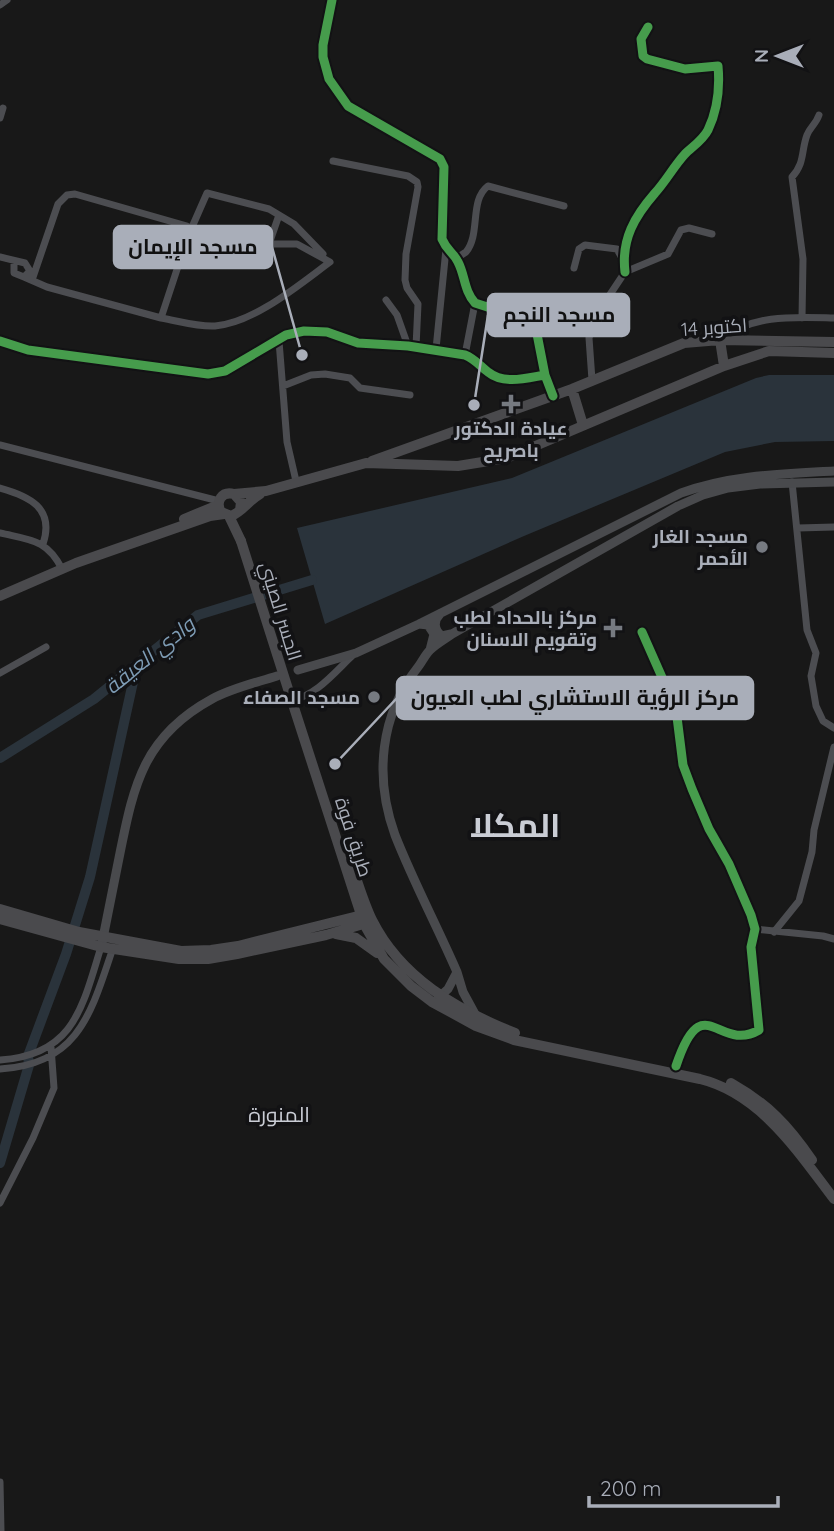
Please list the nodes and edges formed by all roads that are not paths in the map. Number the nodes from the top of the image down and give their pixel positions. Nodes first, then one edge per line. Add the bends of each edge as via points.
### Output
1 (7, 0) edge
2 (332, 0) edge
3 (0, 5) edge
4 (648, 27) dead end
5 (4, 108) dead end
6 (819, 116) dead end
7 (0, 118) edge
8 (332, 161) dead end
9 (564, 206) dead end
10 (279, 215) junction
11 (712, 234) dead end
12 (188, 236) junction
13 (446, 249) junction
14 (0, 257) edge
15 (456, 258) junction
16 (624, 260) junction
17 (330, 262) junction
18 (574, 268) dead end
19 (625, 272) junction
20 (28, 279) junction
21 (386, 300) dead end
22 (475, 303) junction
23 (161, 318) junction
24 (802, 318) junction
25 (834, 318) edge
26 (720, 340) junction
27 (0, 341) edge
28 (278, 341) junction
29 (834, 342) edge
30 (412, 346) junction
31 (436, 349) junction
32 (834, 353) edge
33 (465, 355) junction
34 (724, 366) junction
35 (545, 375) junction
36 (592, 380) junction
37 (283, 386) junction
38 (572, 389) junction
39 (410, 395) dead end
40 (553, 396) junction
41 (583, 425) junction
42 (0, 445) edge
43 (366, 463) junction
44 (834, 471) edge
45 (296, 481) junction
46 (792, 482) junction
47 (834, 482) edge
48 (0, 488) edge
49 (266, 491) junction
50 (234, 494) junction
51 (228, 510) junction
52 (834, 527) edge
53 (798, 528) junction
54 (0, 533) edge
55 (43, 544) junction
56 (62, 569) junction
57 (0, 596) edge
58 (441, 612) junction
59 (419, 624) junction
60 (642, 632) dead end
61 (452, 634) junction
62 (46, 648) dead end
63 (430, 650) junction
64 (356, 653) junction
65 (298, 670) dead end
66 (0, 673) edge
67 (277, 676) dead end
68 (291, 698) junction
69 (834, 728) edge
70 (834, 747) edge
71 (351, 886) junction
72 (0, 909) edge
73 (367, 918) junction
74 (0, 919) edge
75 (327, 929) junction
76 (755, 929) junction
77 (64, 932) junction
78 (774, 932) junction
79 (834, 939) edge
80 (108, 943) junction
81 (384, 959) junction
82 (457, 972) junction
83 (436, 999) junction
84 (477, 1018) junction
85 (51, 1048) junction
86 (52, 1056) junction
87 (0, 1060) edge
88 (676, 1066) junction
89 (0, 1069) edge
90 (784, 1129) junction
91 (834, 1189) edge
92 (834, 1199) edge
93 (0, 1203) edge
94 (0, 1482) edge
95 (1, 1494) edge
96 (1, 1531) edge

1 - 3 street
2 - 13 street via 323,45 329,79 348,106 440,159
4 - 16 street via 640,39 647,60 685,69 718,66 719,80 707,133 636,215
5 - 7 street
6 - 24 street via 807,134 799,171 792,177 803,259
8 - 30 street via 408,176 416,182 405,280 418,304
9 - 15 street via 488,186 481,192 471,242
10 - 12 street via 207,193
10 - 17 street via 294,224
10 - 17 street via 270,244 297,244
11 - 19 street via 681,230 668,254
12 - 20 street via 187,226 67,195 58,204
12 - 23 street
13 - 15 street
13 - 31 street
14 - 20 street via 25,263
15 - 22 street
16 - 18 street via 617,249 585,245 579,249
16 - 19 street
17 - 23 street via 259,311 226,324 200,326
19 - 36 street via 595,317 590,333
20 - 23 street
21 - 30 street
22 - 33 street
22 - 35 street via 533,325
24 - 25 street
24 - 26 street via 767,318
26 - 29 highway, 14 اكتوبر
26 - 34 highway
26 - 36 highway, 14 اكتوبر via 684,343
27 - 28 street via 28,351 208,374 225,371
28 - 30 street via 304,331 327,332 358,343
28 - 37 street
30 - 31 street
31 - 33 street
32 - 34 highway via 769,351
33 - 35 street via 496,377
34 - 41 highway
35 - 40 street
36 - 38 highway, 14 اكتوبر
37 - 39 street via 326,374 350,378 360,388
37 - 45 street via 287,442
38 - 40 highway, 14 اكتوبر
38 - 41 highway
40 - 43 highway, 14 اكتوبر
41 - 43 highway via 507,458 458,466
42 - 51 street
43 - 45 highway
44 - 58 main road via 754,475 681,493
45 - 49 highway
46 - 47 main road
46 - 53 street
46 - 61 main road via 728,488 678,506
48 - 55 street via 25,494 41,511 46,524
49 - 50 highway
49 - 51 highway
50 - 51 highway, الجسر الصيني via 241,502
50 - 51 highway via 223,495
51 - 56 highway via 81,557
51 - 68 highway, الجسر الصيني, bridge
52 - 53 street
53 - 69 street via 807,630 816,653 811,676 816,706 823,721
54 - 55 street
55 - 56 street
56 - 57 highway
58 - 59 main road
58 - 61 main road via 436,629 442,636
59 - 63 main road via 428,625 434,634
59 - 64 main road
60 - 76 street via 676,709 683,765 692,789
61 - 63 main road
62 - 66 street
63 - 82 main road via 396,701 382,758 395,834
64 - 65 main road
64 - 68 street via 312,693 303,699
67 - 80 main road via 195,709 150,755 132,794
68 - 71 highway, طريق فوة
68 - 73 highway, طريق فوة
70 - 78 street via 799,901
71 - 73 highway, طريق فوة
71 - 75 highway via 346,911
72 - 77 highway
73 - 75 highway
73 - 81 highway, طريق فوة
73 - 83 highway, طريق فوة
74 - 77 highway
75 - 80 highway via 211,950
75 - 81 highway via 356,938
76 - 78 street
76 - 88 street via 751,947 759,1030 749,1035 731,1034 710,1025 696,1027 683,1044
77 - 80 highway
78 - 79 street
80 - 85 street via 77,1015
80 - 86 street via 82,1025 71,1042
81 - 83 highway, طريق فوة via 411,986
82 - 83 main road
82 - 84 main road
83 - 84 highway, طريق فوة
83 - 90 highway, طريق فوة via 476,1026 514,1040 713,1082
84 - 88 highway, طريق فوة via 515,1033
85 - 86 street
85 - 87 street
86 - 89 street
86 - 93 street via 54,1088
88 - 90 highway, طريق فوة via 731,1083 757,1098
90 - 91 highway, طريق فوة
90 - 92 highway, طريق فوة
94 - 95 street
95 - 96 street

